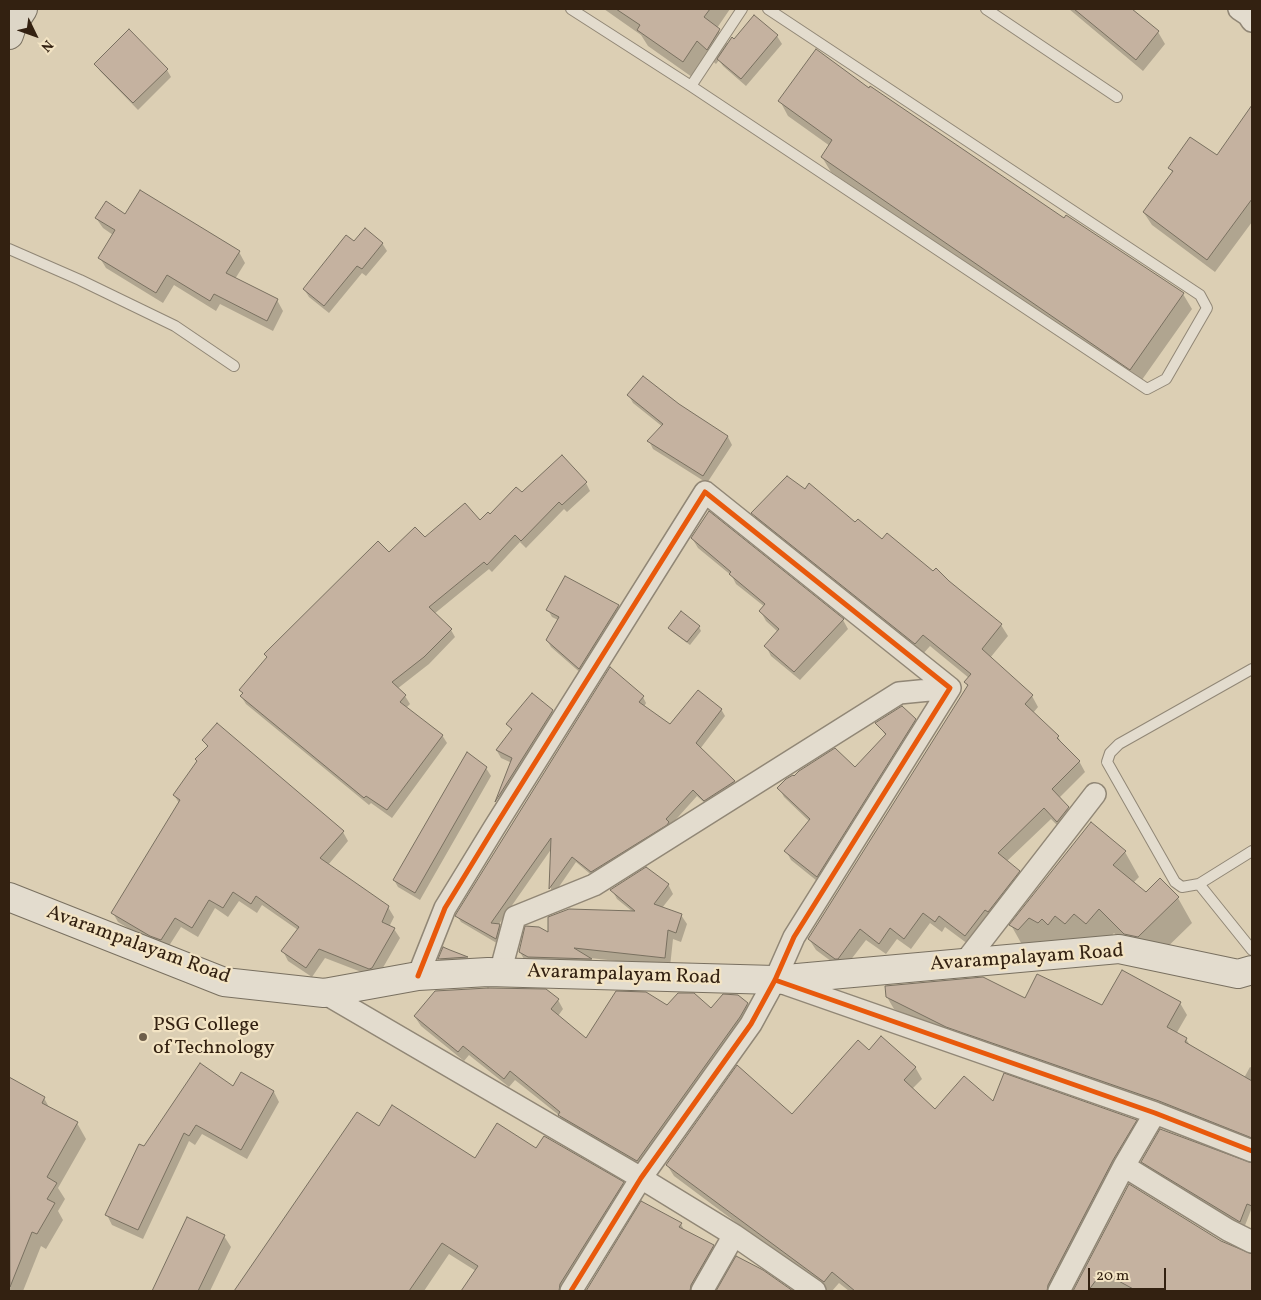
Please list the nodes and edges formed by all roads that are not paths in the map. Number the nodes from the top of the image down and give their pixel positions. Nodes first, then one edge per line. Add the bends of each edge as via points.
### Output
1 (23, 9) edge
2 (571, 9) edge
3 (742, 9) edge
4 (768, 9) edge
5 (986, 9) edge
6 (1239, 9) edge
7 (1252, 21) edge
8 (9, 35) edge
9 (692, 86) junction
10 (1117, 97) dead end
11 (9, 249) edge
12 (234, 366) dead end
13 (1252, 669) edge
14 (950, 688) junction
15 (1095, 794) dead end
16 (1252, 852) edge
17 (1199, 884) junction
18 (9, 897) edge
19 (1252, 950) edge
20 (965, 962) junction
21 (1252, 970) edge
22 (500, 973) junction
23 (418, 976) junction
24 (775, 980) junction
25 (324, 993) junction
26 (1155, 1113) junction
27 (1252, 1151) edge
28 (1124, 1166) junction
29 (642, 1178) junction
30 (734, 1235) junction
31 (1252, 1242) edge
32 (571, 1291) edge
33 (702, 1291) edge
34 (815, 1291) edge
35 (1059, 1291) edge

1 - 8 main road
2 - 9 lane
3 - 9 lane
4 - 9 lane via 1200,296 1208,308 1166,380 1147,389
5 - 10 lane
6 - 7 street
11 - 12 lane via 175,326
13 - 17 lane via 1119,744 1107,762 1174,882 1182,887
14 - 22 street via 899,693 594,885 515,917
14 - 23 street via 705,492 450,900
14 - 24 street via 794,938
15 - 20 street
16 - 17 lane
17 - 19 lane
18 - 25 street, Avarampalayam Road via 224,982
20 - 21 street, Avarampalayam Road via 1119,949 1238,974
20 - 24 street, Avarampalayam Road
22 - 23 street, Avarampalayam Road
22 - 24 street, Avarampalayam Road
23 - 25 street, Avarampalayam Road
24 - 26 street
24 - 29 street via 750,1024
25 - 29 street
26 - 27 street
26 - 28 street
28 - 31 street
28 - 35 street
29 - 30 street
29 - 32 street
30 - 33 street
30 - 34 street

